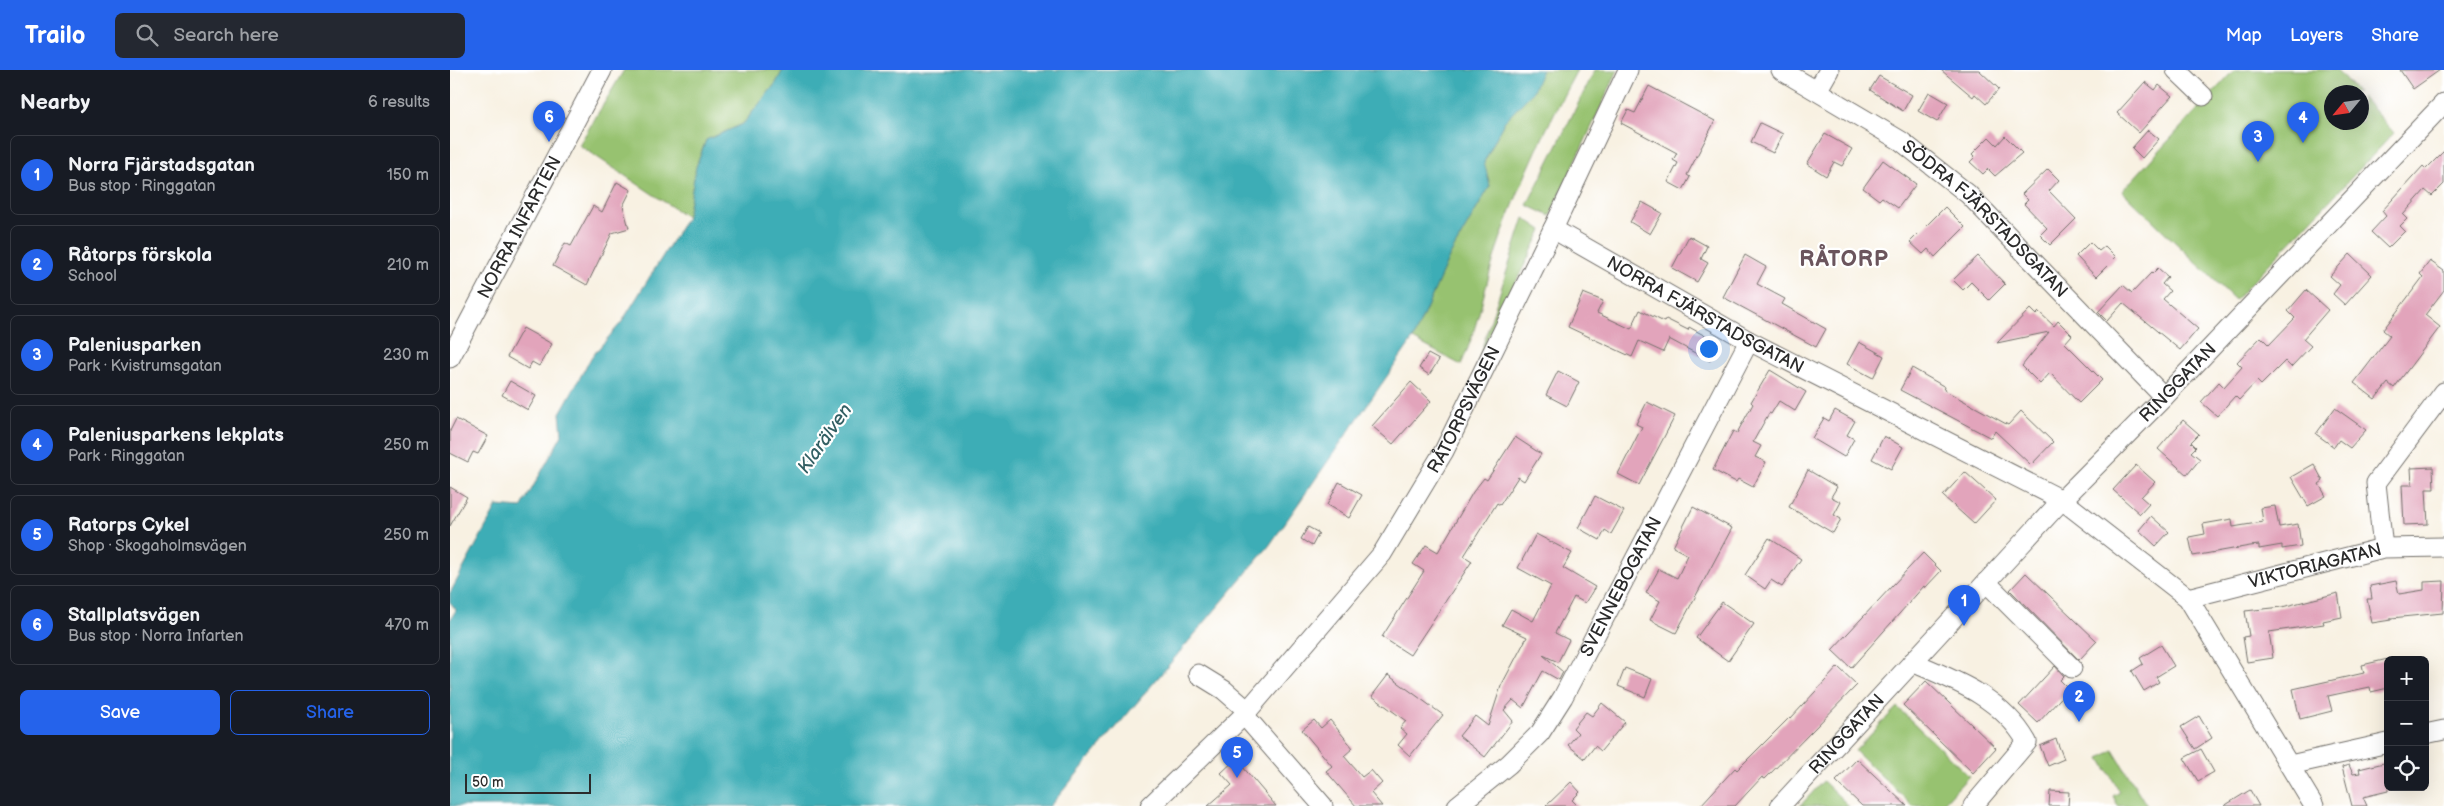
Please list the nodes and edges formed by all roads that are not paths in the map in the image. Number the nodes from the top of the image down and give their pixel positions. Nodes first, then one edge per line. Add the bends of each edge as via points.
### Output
1 (602, 70) edge
2 (1628, 70) edge
3 (1781, 70) edge
4 (1829, 70) edge
5 (2176, 70) edge
6 (1817, 91) junction
7 (2203, 96) dead end
8 (2444, 103) edge
9 (1553, 228) junction
10 (1749, 340) junction
11 (450, 358) edge
12 (2444, 392) edge
13 (2164, 396) junction
14 (2062, 500) junction
15 (2444, 547) edge
16 (2383, 548) junction
17 (1986, 582) junction
18 (2188, 598) junction
19 (1912, 662) junction
20 (2072, 668) dead end
21 (1198, 674) dead end
22 (1246, 713) junction
23 (2444, 730) edge
24 (2429, 733) edge
25 (2384, 744) edge
26 (2290, 765) junction
27 (1150, 806) edge
28 (1322, 806) edge
29 (1457, 806) edge
30 (1780, 806) edge
31 (1972, 806) edge
32 (2314, 806) edge

1 - 11 street, NORRA INFARTEN
2 - 9 street, RÅTORPSVÄGEN
3 - 6 street, SÖDRA FJÄRSTADSGATAN
4 - 6 street
5 - 7 street
6 - 13 street, SÖDRA FJÄRSTADSGATAN via 1901,141 1968,194
8 - 13 street, RINGGATAN
9 - 10 street, NORRA FJÄRSTADSGATAN
9 - 22 street, RÅTORPSVÄGEN via 1444,450 1382,554
10 - 14 street, NORRA FJÄRSTADSGATAN
10 - 29 street, SVENNEBOGATAN via 1559,704 1540,733 1522,752
12 - 16 street via 2376,484
13 - 14 street, RINGGATAN
14 - 17 street, RINGGATAN
14 - 18 street, NORRA FJÄRSTADSGATAN
15 - 16 street, VIKTORIAGATAN
16 - 18 street, VIKTORIAGATAN
17 - 19 street, RINGGATAN
17 - 20 street
18 - 26 street, NORRA FJÄRSTADSGATAN
19 - 30 street, RINGGATAN
19 - 31 street via 1971,687 2016,723 2027,742
21 - 22 street via 1224,690
22 - 27 street, RÅTORPSVÄGEN
22 - 28 street
23 - 24 street
25 - 26 street
26 - 32 street, NORRA FJÄRSTADSGATAN

